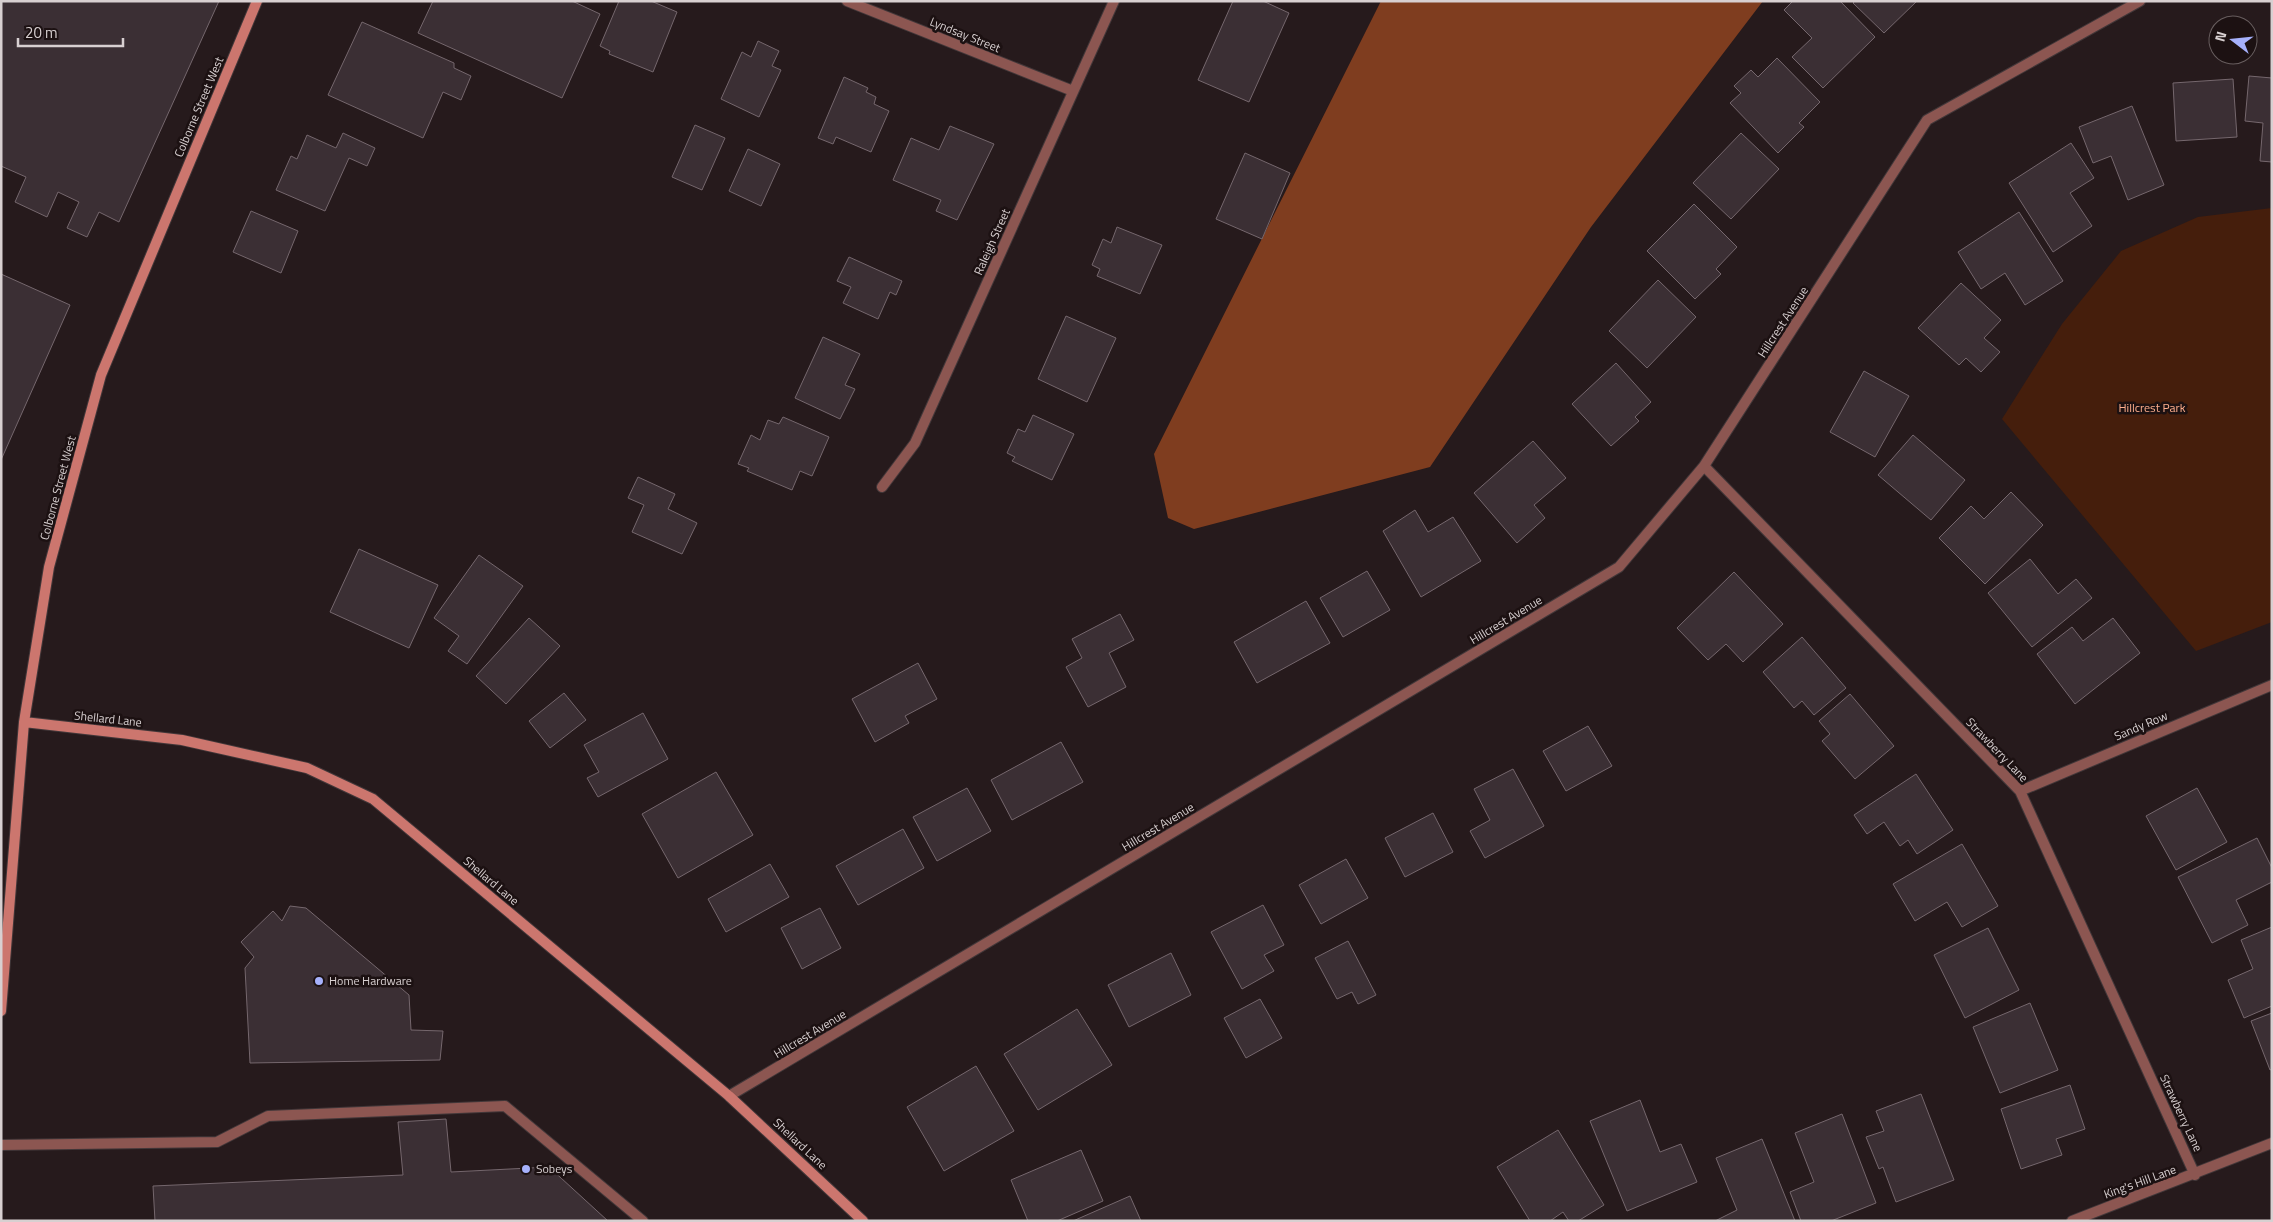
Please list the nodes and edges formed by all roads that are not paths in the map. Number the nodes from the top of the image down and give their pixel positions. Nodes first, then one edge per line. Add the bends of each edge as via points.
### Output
1 (257, 1) edge
2 (847, 1) edge
3 (1114, 1) edge
4 (2140, 1) edge
5 (1073, 91) junction
6 (1704, 466) junction
7 (882, 487) dead end
8 (2272, 685) edge
9 (24, 722) junction
10 (2020, 790) junction
11 (1, 1010) edge
12 (729, 1096) junction
13 (2272, 1143) edge
14 (1, 1146) edge
15 (2196, 1175) junction
16 (643, 1221) edge
17 (863, 1221) edge
18 (2072, 1221) edge

1 - 9 main road, Colborne Street West via 101,375 49,567
2 - 5 street, Lyndsay Street
3 - 5 street, Raleigh Street
4 - 6 street, Hillcrest Avenue via 1928,120
5 - 7 street, Raleigh Street via 915,443
6 - 10 street, Strawberry Lane
6 - 12 street, Hillcrest Avenue via 1619,567
8 - 10 street, Sandy Row
9 - 11 main road, Colborne Street West
9 - 12 main road, Shellard Lane via 182,740 306,768 373,799
10 - 15 street, Strawberry Lane
12 - 17 main road, Shellard Lane
13 - 15 street, King's Hill Lane
14 - 16 street via 218,1142 268,1116 506,1106
15 - 18 street, King's Hill Lane

